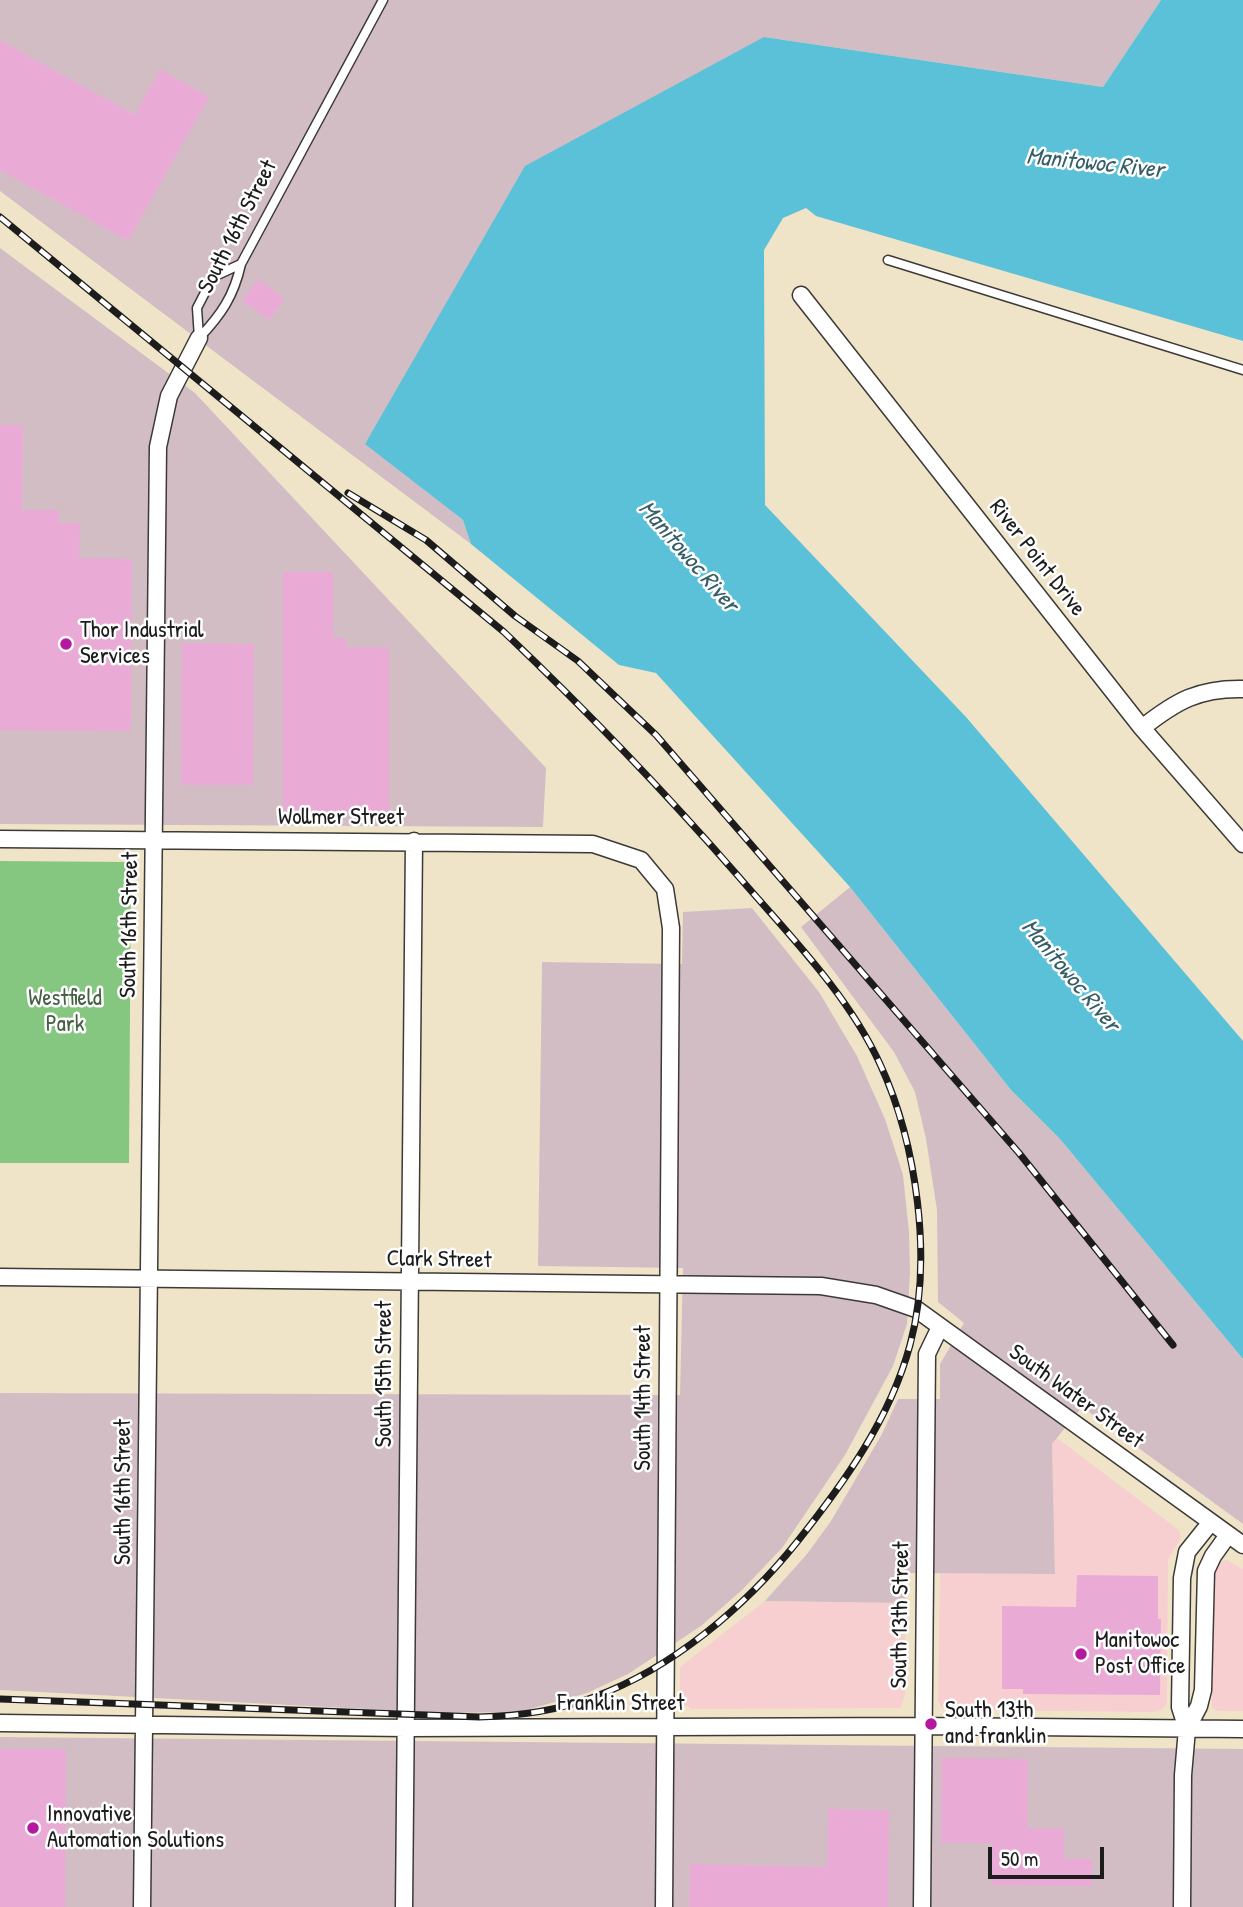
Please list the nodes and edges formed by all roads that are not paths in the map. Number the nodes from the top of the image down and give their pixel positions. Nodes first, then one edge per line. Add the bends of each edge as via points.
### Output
1 (383, 0) edge
2 (888, 260) dead end
3 (241, 264) junction
4 (801, 295) dead end
5 (199, 338) junction
6 (1243, 370) edge
7 (1243, 689) edge
8 (1142, 728) junction
9 (0, 839) edge
10 (154, 840) junction
11 (414, 842) junction
12 (1243, 844) edge
13 (665, 889) joint
14 (0, 1277) edge
15 (148, 1280) junction
16 (408, 1282) junction
17 (667, 1284) junction
18 (876, 1295) joint
19 (940, 1327) junction
20 (1211, 1522) junction
21 (1228, 1535) junction
22 (1243, 1545) edge
23 (1181, 1637) junction
24 (1204, 1637) junction
25 (0, 1723) edge
26 (144, 1724) junction
27 (664, 1726) junction
28 (923, 1726) junction
29 (405, 1728) junction
30 (1187, 1729) junction
31 (1243, 1729) edge
32 (142, 1907) edge
33 (404, 1907) edge
34 (664, 1907) edge
35 (922, 1907) edge
36 (1182, 1907) edge

1 - 3 lane, South 16th Street
2 - 6 lane
3 - 5 lane, South 16th Street via 236,286
3 - 5 lane via 213,277 197,308
4 - 8 street, River Point Drive
5 - 10 street, South 16th Street via 169,396 158,447
7 - 8 street via 1221,688 1191,695
8 - 12 street, River Point Drive
9 - 10 street, Wollmer Street
10 - 11 street, Wollmer Street
10 - 15 street, South 16th Street
11 - 13 street, Wollmer Street via 593,844 641,860
11 - 16 street, South 15th Street
13 - 17 street, South 14th Street via 671,928
14 - 15 street, Clark Street
15 - 16 street, Clark Street
15 - 26 street, South 16th Street
16 - 17 street, Clark Street
16 - 29 street, South 15th Street
17 - 18 street, Clark Street via 821,1286
17 - 27 street, South 14th Street
18 - 19 street, South Water Street via 916,1309
19 - 20 street, South Water Street
19 - 28 street, South 13th Street via 927,1354
20 - 21 street, South Water Street
20 - 23 street via 1187,1552 1183,1565
21 - 22 street, South Water Street
21 - 24 street via 1206,1571
23 - 24 lane
23 - 30 street via 1180,1707
24 - 30 street via 1203,1690
25 - 26 street, Franklin Street
26 - 29 street, Franklin Street
26 - 32 street, South 16th Street
27 - 28 street, Franklin Street
27 - 29 street, Franklin Street
27 - 34 street, South 14th Street
28 - 30 street, Franklin Street
28 - 35 street, South 13th Street
29 - 33 street, South 15th Street
30 - 31 street, Franklin Street
30 - 36 street

